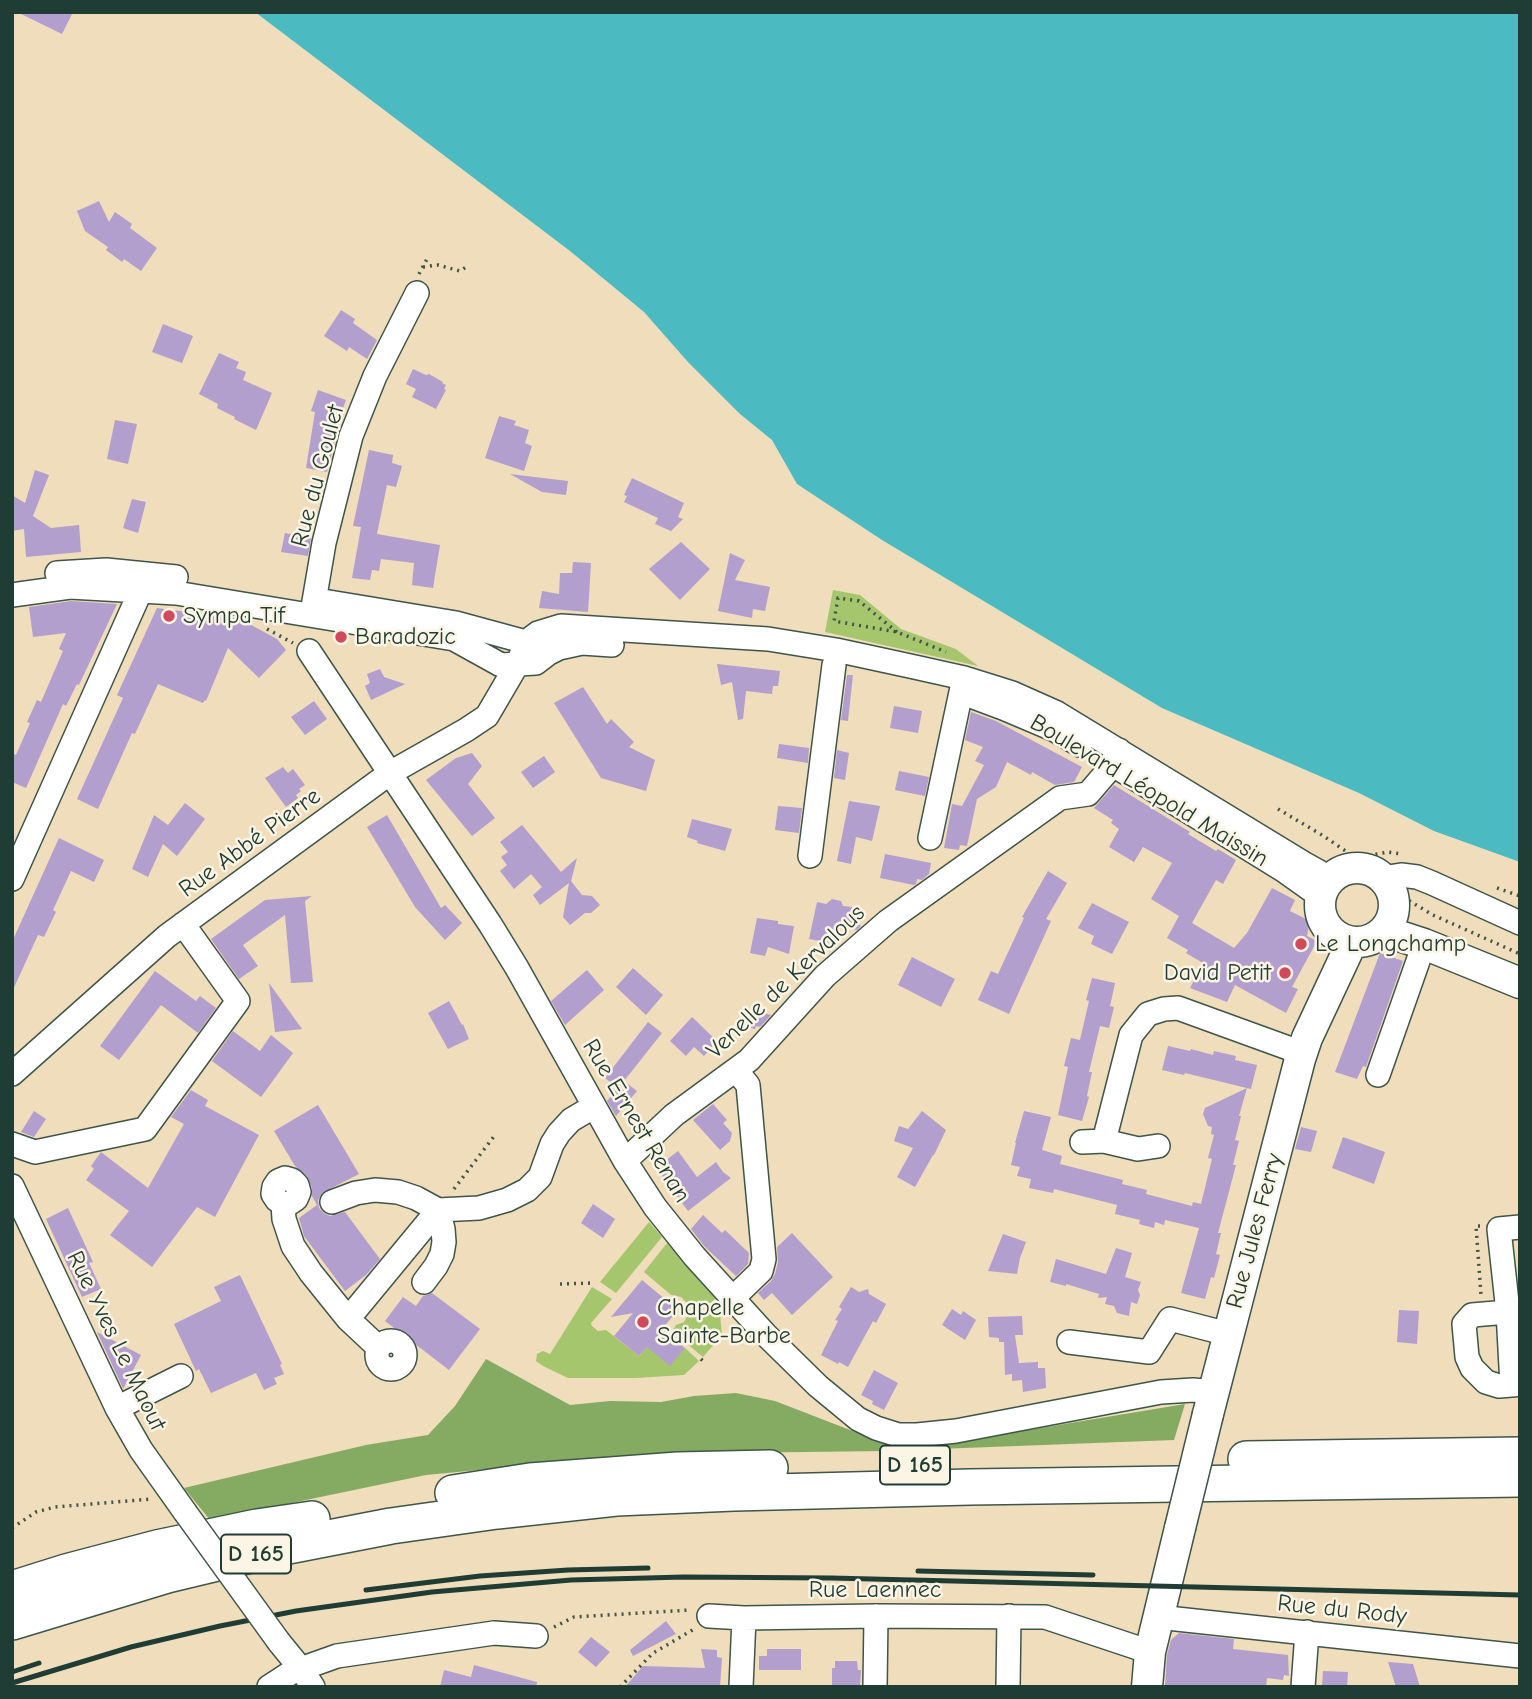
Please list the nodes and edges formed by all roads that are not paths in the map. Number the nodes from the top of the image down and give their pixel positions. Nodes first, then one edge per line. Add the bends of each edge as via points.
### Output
1 (417, 293) dead end
2 (12, 579) edge
3 (143, 582) junction
4 (12, 595) edge
5 (313, 608) junction
6 (309, 651) dead end
7 (522, 653) junction
8 (834, 665) junction
9 (963, 686) junction
10 (1115, 757) junction
11 (390, 773) junction
12 (930, 838) dead end
13 (810, 856) dead end
14 (12, 879) edge
15 (1326, 888) junction
16 (1397, 895) junction
17 (183, 923) junction
18 (1520, 923) edge
19 (1384, 931) junction
20 (1352, 942) junction
21 (1424, 944) junction
22 (1520, 964) edge
23 (1520, 983) edge
24 (1302, 1053) junction
25 (736, 1070) junction
26 (12, 1074) edge
27 (1378, 1075) dead end
28 (593, 1107) junction
29 (12, 1144) edge
30 (1158, 1146) dead end
31 (625, 1161) junction
32 (12, 1186) edge
33 (332, 1202) dead end
34 (283, 1204) dead end
35 (438, 1210) junction
36 (1520, 1227) edge
37 (424, 1282) dead end
38 (733, 1298) junction
39 (1508, 1312) junction
40 (348, 1319) junction
41 (1228, 1334) junction
42 (1069, 1342) dead end
43 (379, 1348) dead end
44 (1515, 1357) edge
45 (181, 1376) dead end
46 (1516, 1385) edge
47 (1210, 1403) junction
48 (117, 1408) junction
49 (1520, 1455) edge
50 (1520, 1479) edge
51 (1457, 1481) junction
52 (1520, 1490) edge
53 (14, 1608) edge
54 (709, 1616) road end
55 (876, 1616) junction
56 (1009, 1616) junction
57 (1158, 1616) junction
58 (744, 1618) junction
59 (1307, 1632) junction
60 (536, 1636) road end
61 (1150, 1652) junction
62 (1520, 1656) edge
63 (307, 1678) edge
64 (270, 1687) edge
65 (741, 1687) edge
66 (875, 1687) edge
67 (1008, 1687) edge
68 (1147, 1687) edge
69 (1303, 1687) edge

1 - 5 street, Rue du Goulet via 351,436
2 - 3 street, Boulevard Léopold Maissin via 106,570
3 - 4 street, Boulevard Léopold Maissin
3 - 5 street, Boulevard Léopold Maissin via 176,593
3 - 14 street
5 - 7 street, Boulevard Léopold Maissin via 454,639 500,665
6 - 11 street, Rue Ernest Renan
7 - 8 street, Boulevard Léopold Maissin via 536,663 559,648 582,643 766,652
7 - 9 street, Boulevard Léopold Maissin via 538,633 561,626 768,639 836,650
7 - 11 street, Rue Abbé Pierre via 487,716
8 - 9 street, Boulevard Léopold Maissin
8 - 13 street
9 - 10 street, Boulevard Léopold Maissin
9 - 12 street
10 - 15 street, Boulevard Léopold Maissin via 1305,864
10 - 25 street, Venelle de Kervalous via 1088,794 1060,799 888,921 824,976
11 - 17 street, Rue Abbé Pierre
11 - 28 street, Rue Ernest Renan via 517,968
15 - 16 main road via 1339,873 1357,868 1375,873
15 - 20 main road via 1320,907 1326,926
16 - 18 street via 1401,875 1417,877
16 - 19 main road
16 - 22 main road via 1411,917
17 - 26 street, Rue Abbé Pierre
17 - 29 street via 238,1001 145,1129 35,1152
19 - 20 main road via 1369,940
19 - 21 main road
20 - 24 main road, Rue Jules Ferry
21 - 23 main road
21 - 27 street
24 - 30 street via 1178,1008 1148,1014 1131,1035 1093,1141 1138,1149
24 - 41 main road, Rue Jules Ferry
25 - 31 street, Venelle de Kervalous via 674,1115
25 - 38 street via 748,1085 764,1259 761,1271
28 - 31 street, Rue Ernest Renan
28 - 35 street via 570,1120 559,1133 540,1177 527,1190 480,1208
31 - 38 street, Rue Ernest Renan via 654,1207
32 - 48 street, Rue Yves Le Maout
33 - 35 street via 375,1190 398,1192
34 - 40 street via 293,1246
35 - 37 street via 442,1254
35 - 40 street
36 - 39 street via 1499,1229
38 - 47 street, Rue Ernest Renan via 838,1403 858,1419 898,1435 956,1431 1161,1392 1193,1390
39 - 44 street
39 - 46 street via 1472,1315 1464,1324 1467,1357 1486,1382
40 - 43 street
41 - 42 street via 1170,1319 1149,1352
41 - 47 main road, Rue Jules Ferry
44 - 46 street
45 - 48 street
47 - 57 main road, Rue Jules Ferry, bridge
48 - 63 street, Rue Yves Le Maout, bridge via 170,1492
49 - 53 highway, D 165 via 678,1469 530,1481 157,1548 66,1572
50 - 51 highway, D 165
51 - 52 highway
51 - 53 highway, D 165 via 970,1487 603,1500 391,1526
54 - 58 street, Rue Laennec
55 - 56 street, Rue Laennec
55 - 58 street, Rue Laennec
55 - 66 street
56 - 61 street, Rue Laennec via 1045,1617
56 - 67 street
57 - 59 street, Rue du Rody
57 - 61 main road, Rue Jules Ferry
58 - 65 street
59 - 62 street, Rue du Rody
59 - 69 street
60 - 63 street via 494,1633 337,1657
61 - 68 main road, Rue Jules Ferry
63 - 64 street via 292,1672

